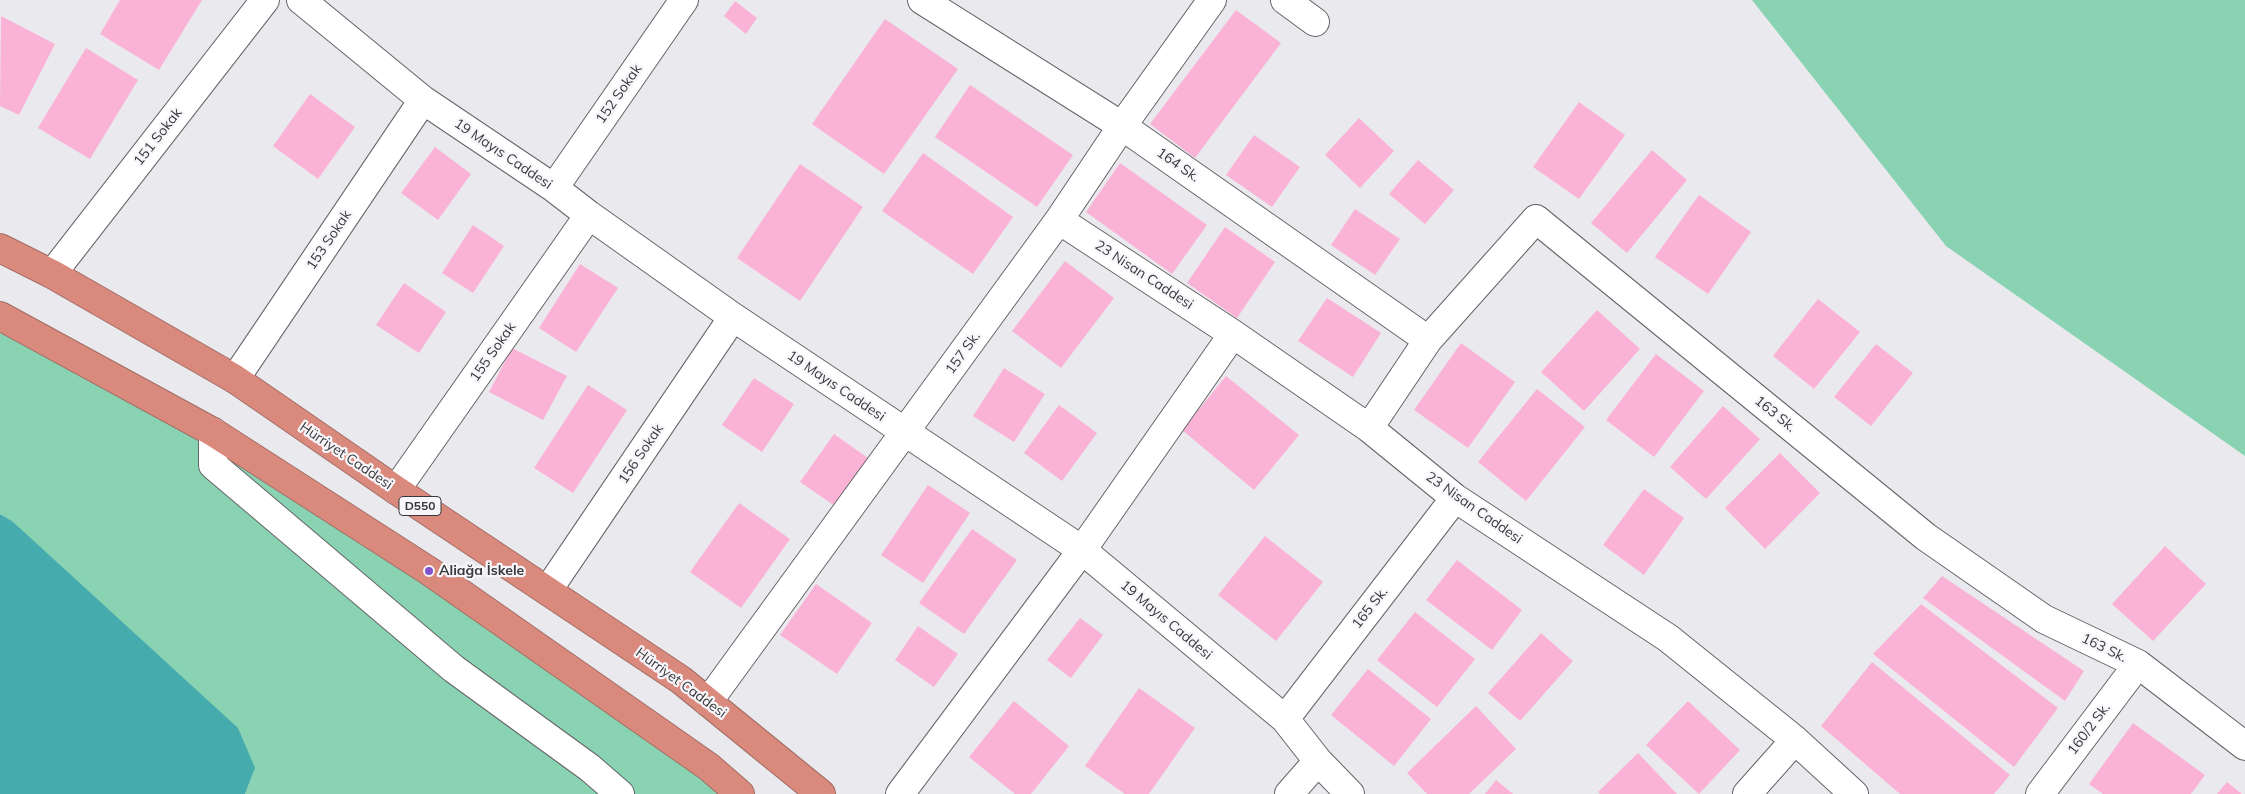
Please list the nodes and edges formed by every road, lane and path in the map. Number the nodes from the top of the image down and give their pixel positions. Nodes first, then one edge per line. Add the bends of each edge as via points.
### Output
1 (265, 0) edge
2 (301, 0) edge
3 (684, 0) edge
4 (922, 0) edge
5 (1212, 0) edge
6 (1285, 0) edge
7 (1316, 22) dead end
8 (423, 100) junction
9 (1122, 126) junction
10 (554, 188) junction
11 (589, 214) junction
12 (1059, 220) junction
13 (0, 248) edge
14 (52, 274) junction
15 (0, 316) edge
16 (733, 317) junction
17 (1232, 334) junction
18 (1428, 340) junction
19 (235, 379) junction
20 (1369, 428) junction
21 (213, 432) junction
22 (905, 432) junction
23 (396, 490) junction
24 (1455, 498) junction
25 (1082, 550) junction
26 (548, 590) junction
27 (2138, 664) junction
28 (708, 702) junction
29 (1285, 719) junction
30 (1796, 740) junction
31 (2245, 746) edge
32 (1318, 761) junction
33 (620, 794) edge
34 (740, 794) edge
35 (821, 794) edge
36 (900, 794) edge
37 (1289, 794) edge
38 (1350, 794) edge
39 (1747, 794) edge
40 (1854, 794) edge
41 (2040, 794) edge

1 - 14 street, 151 Sokak
2 - 8 street, 19 Mayıs Caddesi
3 - 10 street, 152 Sokak
4 - 9 street, 164 Sk.
5 - 9 street, 157 Sk.
6 - 7 street
8 - 10 street, 19 Mayıs Caddesi
8 - 19 street, 153 Sokak
9 - 12 street, 157 Sk.
9 - 18 street, 164 Sk.
10 - 11 street, 19 Mayıs Caddesi
11 - 16 street, 19 Mayıs Caddesi
11 - 23 street, 155 Sokak
12 - 17 street, 23 Nisan Caddesi
12 - 22 street, 157 Sk.
13 - 14 highway, Hürriyet Caddesi / D550
14 - 19 highway, Hürriyet Caddesi / D550
15 - 21 highway
16 - 22 street, 19 Mayıs Caddesi
16 - 26 street, 156 Sokak
17 - 20 street, 23 Nisan Caddesi
17 - 25 street
18 - 20 street, 163 Sk.
18 - 27 street, 163 Sk. via 1536,218 1926,537 2044,619
19 - 23 highway, Hürriyet Caddesi / D550
20 - 24 street, 23 Nisan Caddesi
21 - 33 street via 213,465 454,669 590,768
21 - 34 highway via 429,571 709,767
22 - 25 street, 19 Mayıs Caddesi
22 - 28 street, 157 Sk.
23 - 26 highway, Hürriyet Caddesi / D550
24 - 29 street, 165 Sk.
24 - 30 street, 23 Nisan Caddesi via 1668,638
25 - 29 street, 19 Mayıs Caddesi
25 - 36 street
26 - 28 highway, Hürriyet Caddesi / D550 via 681,680
27 - 31 street, 163 Sk.
27 - 41 street, 160/2 Sk.
28 - 35 highway, Hürriyet Caddesi / D550
29 - 32 street, 19 Mayıs Caddesi
30 - 39 street
30 - 40 street, 23 Nisan Caddesi
32 - 37 street
32 - 38 street, 19 Mayıs Caddesi

